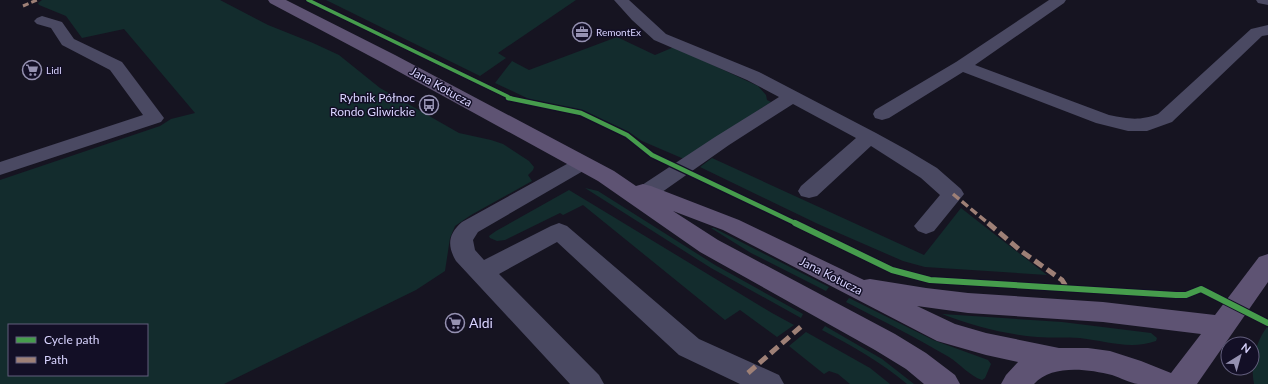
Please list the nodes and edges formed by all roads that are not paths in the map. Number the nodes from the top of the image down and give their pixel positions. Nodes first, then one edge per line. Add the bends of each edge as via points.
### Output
1 (275, 0) edge
2 (622, 0) edge
3 (1059, 0) edge
4 (1263, 0) edge
5 (1268, 1) edge
6 (42, 21) dead end
7 (1268, 30) edge
8 (962, 66) junction
9 (793, 96) junction
10 (882, 114) dead end
11 (869, 137) junction
12 (583, 163) junction
13 (0, 169) edge
14 (606, 176) junction
15 (809, 191) dead end
16 (647, 192) junction
17 (926, 226) dead end
18 (1268, 264) edge
19 (482, 272) junction
20 (846, 284) junction
21 (1222, 326) junction
22 (1061, 360) junction
23 (750, 380) edge
24 (589, 384) edge
25 (945, 384) edge
26 (1016, 384) edge
27 (1166, 384) edge
28 (1180, 384) edge

1 - 12 main road, Jana Kotucza
2 - 9 lane via 637,17 660,36
3 - 8 lane
4 - 5 lane
6 - 13 lane via 57,25 68,42 116,66 154,118
7 - 8 lane via 1258,32 1165,118 1147,125 1128,125 1086,114
8 - 10 lane
9 - 11 lane
9 - 16 lane
11 - 15 lane
11 - 17 lane via 929,173 953,194
12 - 14 main road, Jana Kotucza
12 - 19 lane via 466,231 461,243 462,249
14 - 16 main road, Jana Kotucza
14 - 25 main road, Jana Kotucza via 709,246 885,342 916,361
16 - 20 main road, Jana Kotucza via 731,226
18 - 21 main road
19 - 23 lane via 559,231 689,347
19 - 24 lane
20 - 21 main road via 968,303 1103,312
20 - 22 main road, Jana Kotucza via 947,333
21 - 28 main road
22 - 26 main road via 1035,367
22 - 27 main road via 1092,360 1115,364

